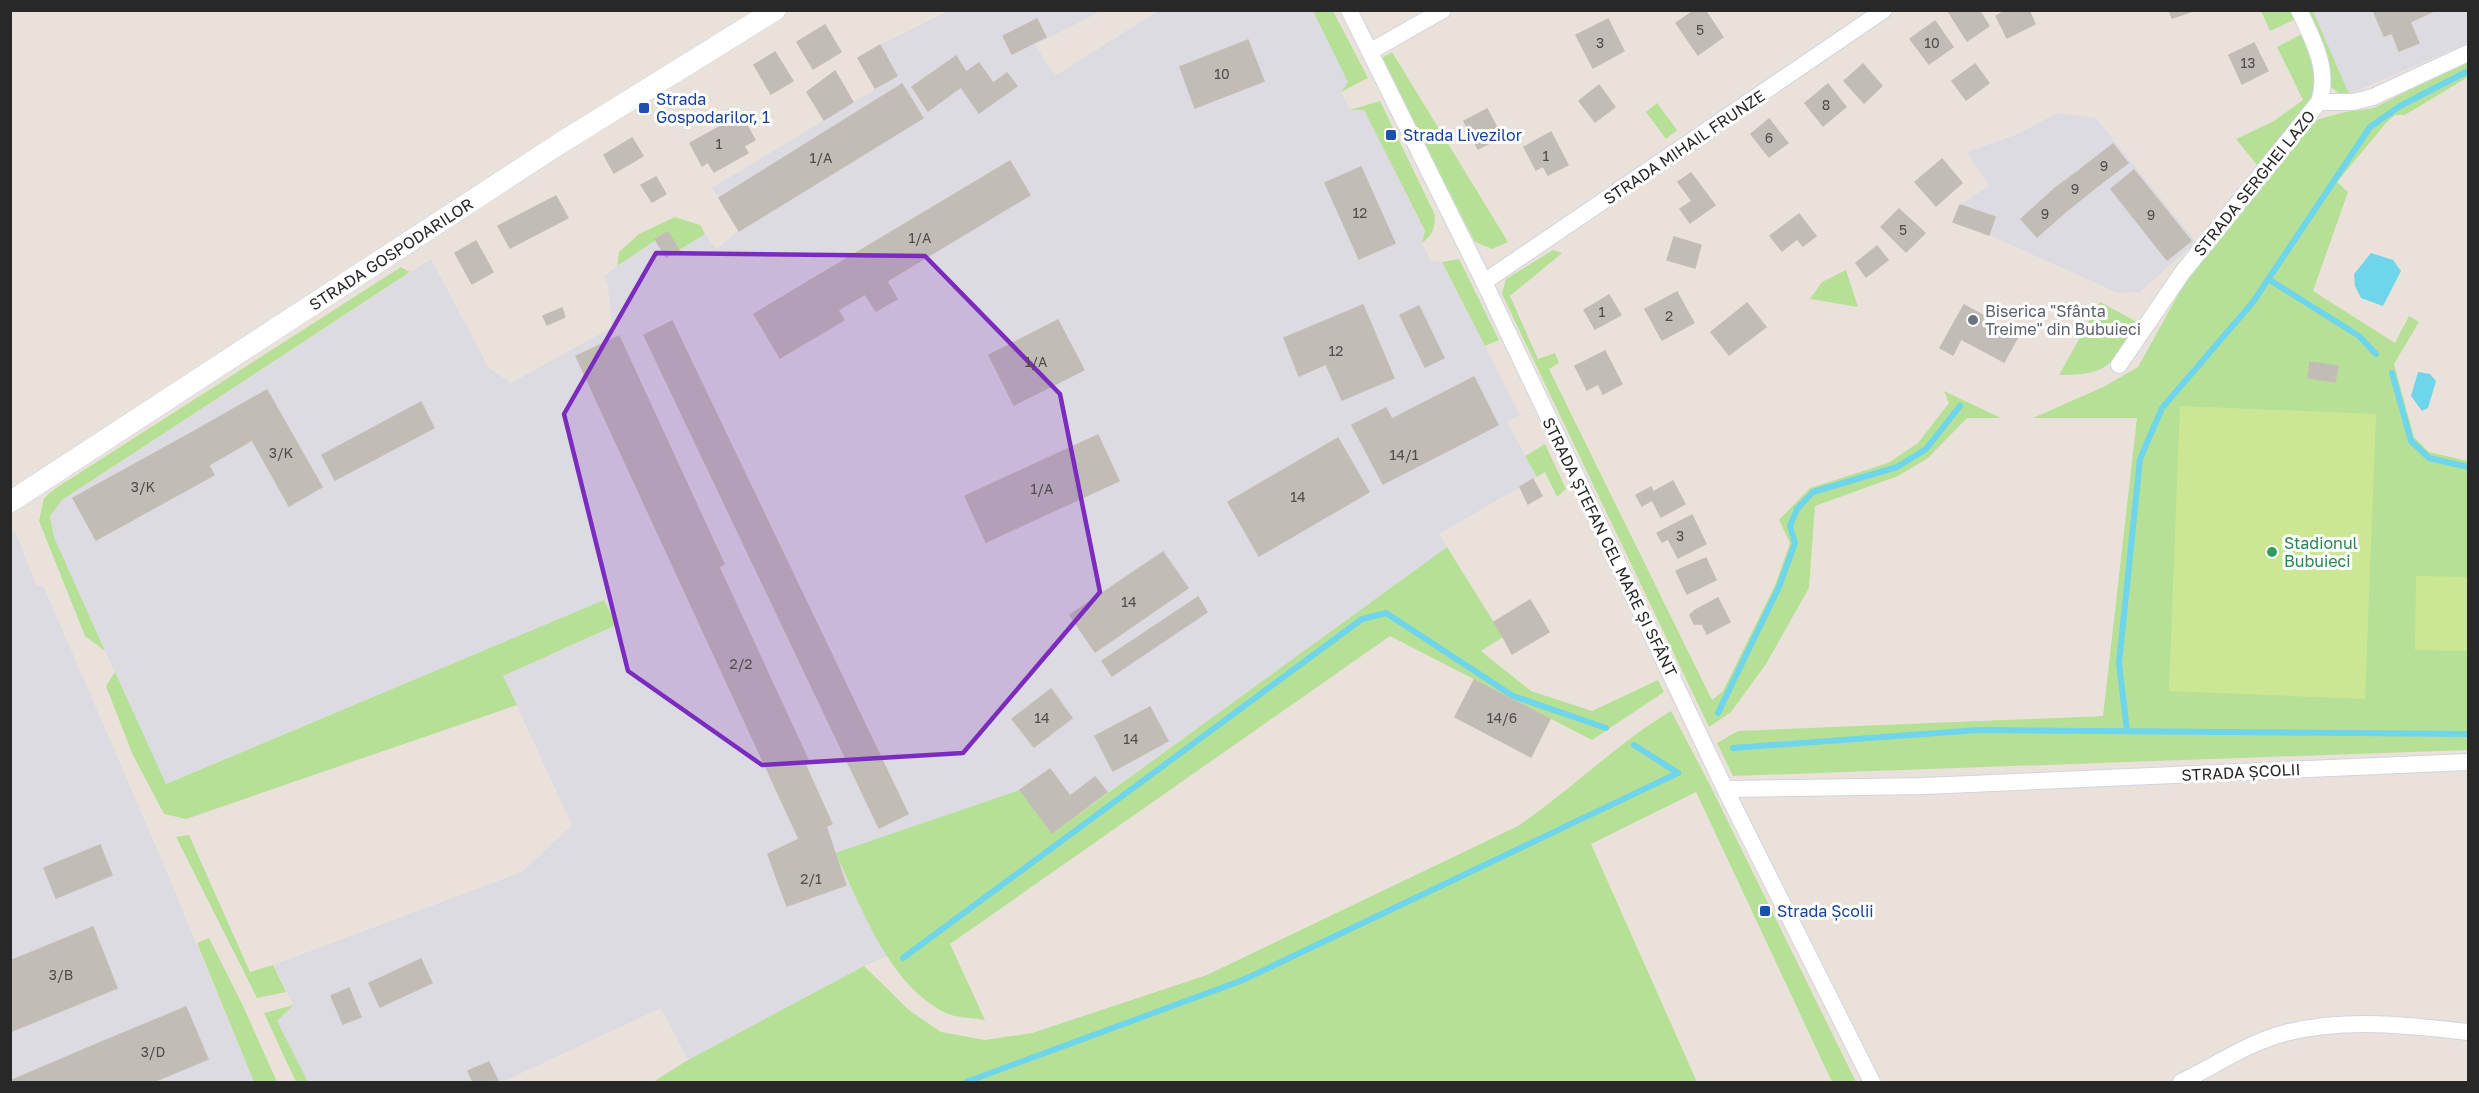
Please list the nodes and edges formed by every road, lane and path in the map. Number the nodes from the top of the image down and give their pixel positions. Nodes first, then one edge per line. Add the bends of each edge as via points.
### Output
1 (776, 10) edge
2 (1349, 10) edge
3 (1443, 10) edge
4 (1884, 10) edge
5 (2299, 10) edge
6 (1371, 51) junction
7 (2469, 53) edge
8 (2319, 102) junction
9 (1484, 282) junction
10 (2119, 365) dead end
11 (10, 502) edge
12 (2469, 762) edge
13 (1725, 789) junction
14 (2469, 1032) edge
15 (1872, 1083) edge
16 (2181, 1083) edge

1 - 11 street, STRADA GOSPODARILOR via 550,150
2 - 6 street, STRADA ȘTEFAN CEL MARE ȘI SFÂNT
3 - 6 street
4 - 9 street, STRADA MIHAIL FRUNZE
5 - 8 street via 2315,42 2323,76
6 - 9 street, STRADA ȘTEFAN CEL MARE ȘI SFÂNT
7 - 8 street, STRADA SERGHEI LAZO via 2373,97 2353,102
8 - 10 street, STRADA SERGHEI LAZO via 2182,273
9 - 13 street, STRADA ȘTEFAN CEL MARE ȘI SFÂNT
12 - 13 street, STRADA ȘCOLII via 1925,786
13 - 15 street, STRADA ȘTEFAN CEL MARE ȘI SFÂNT
14 - 16 street via 2378,1023 2284,1034 2228,1056

